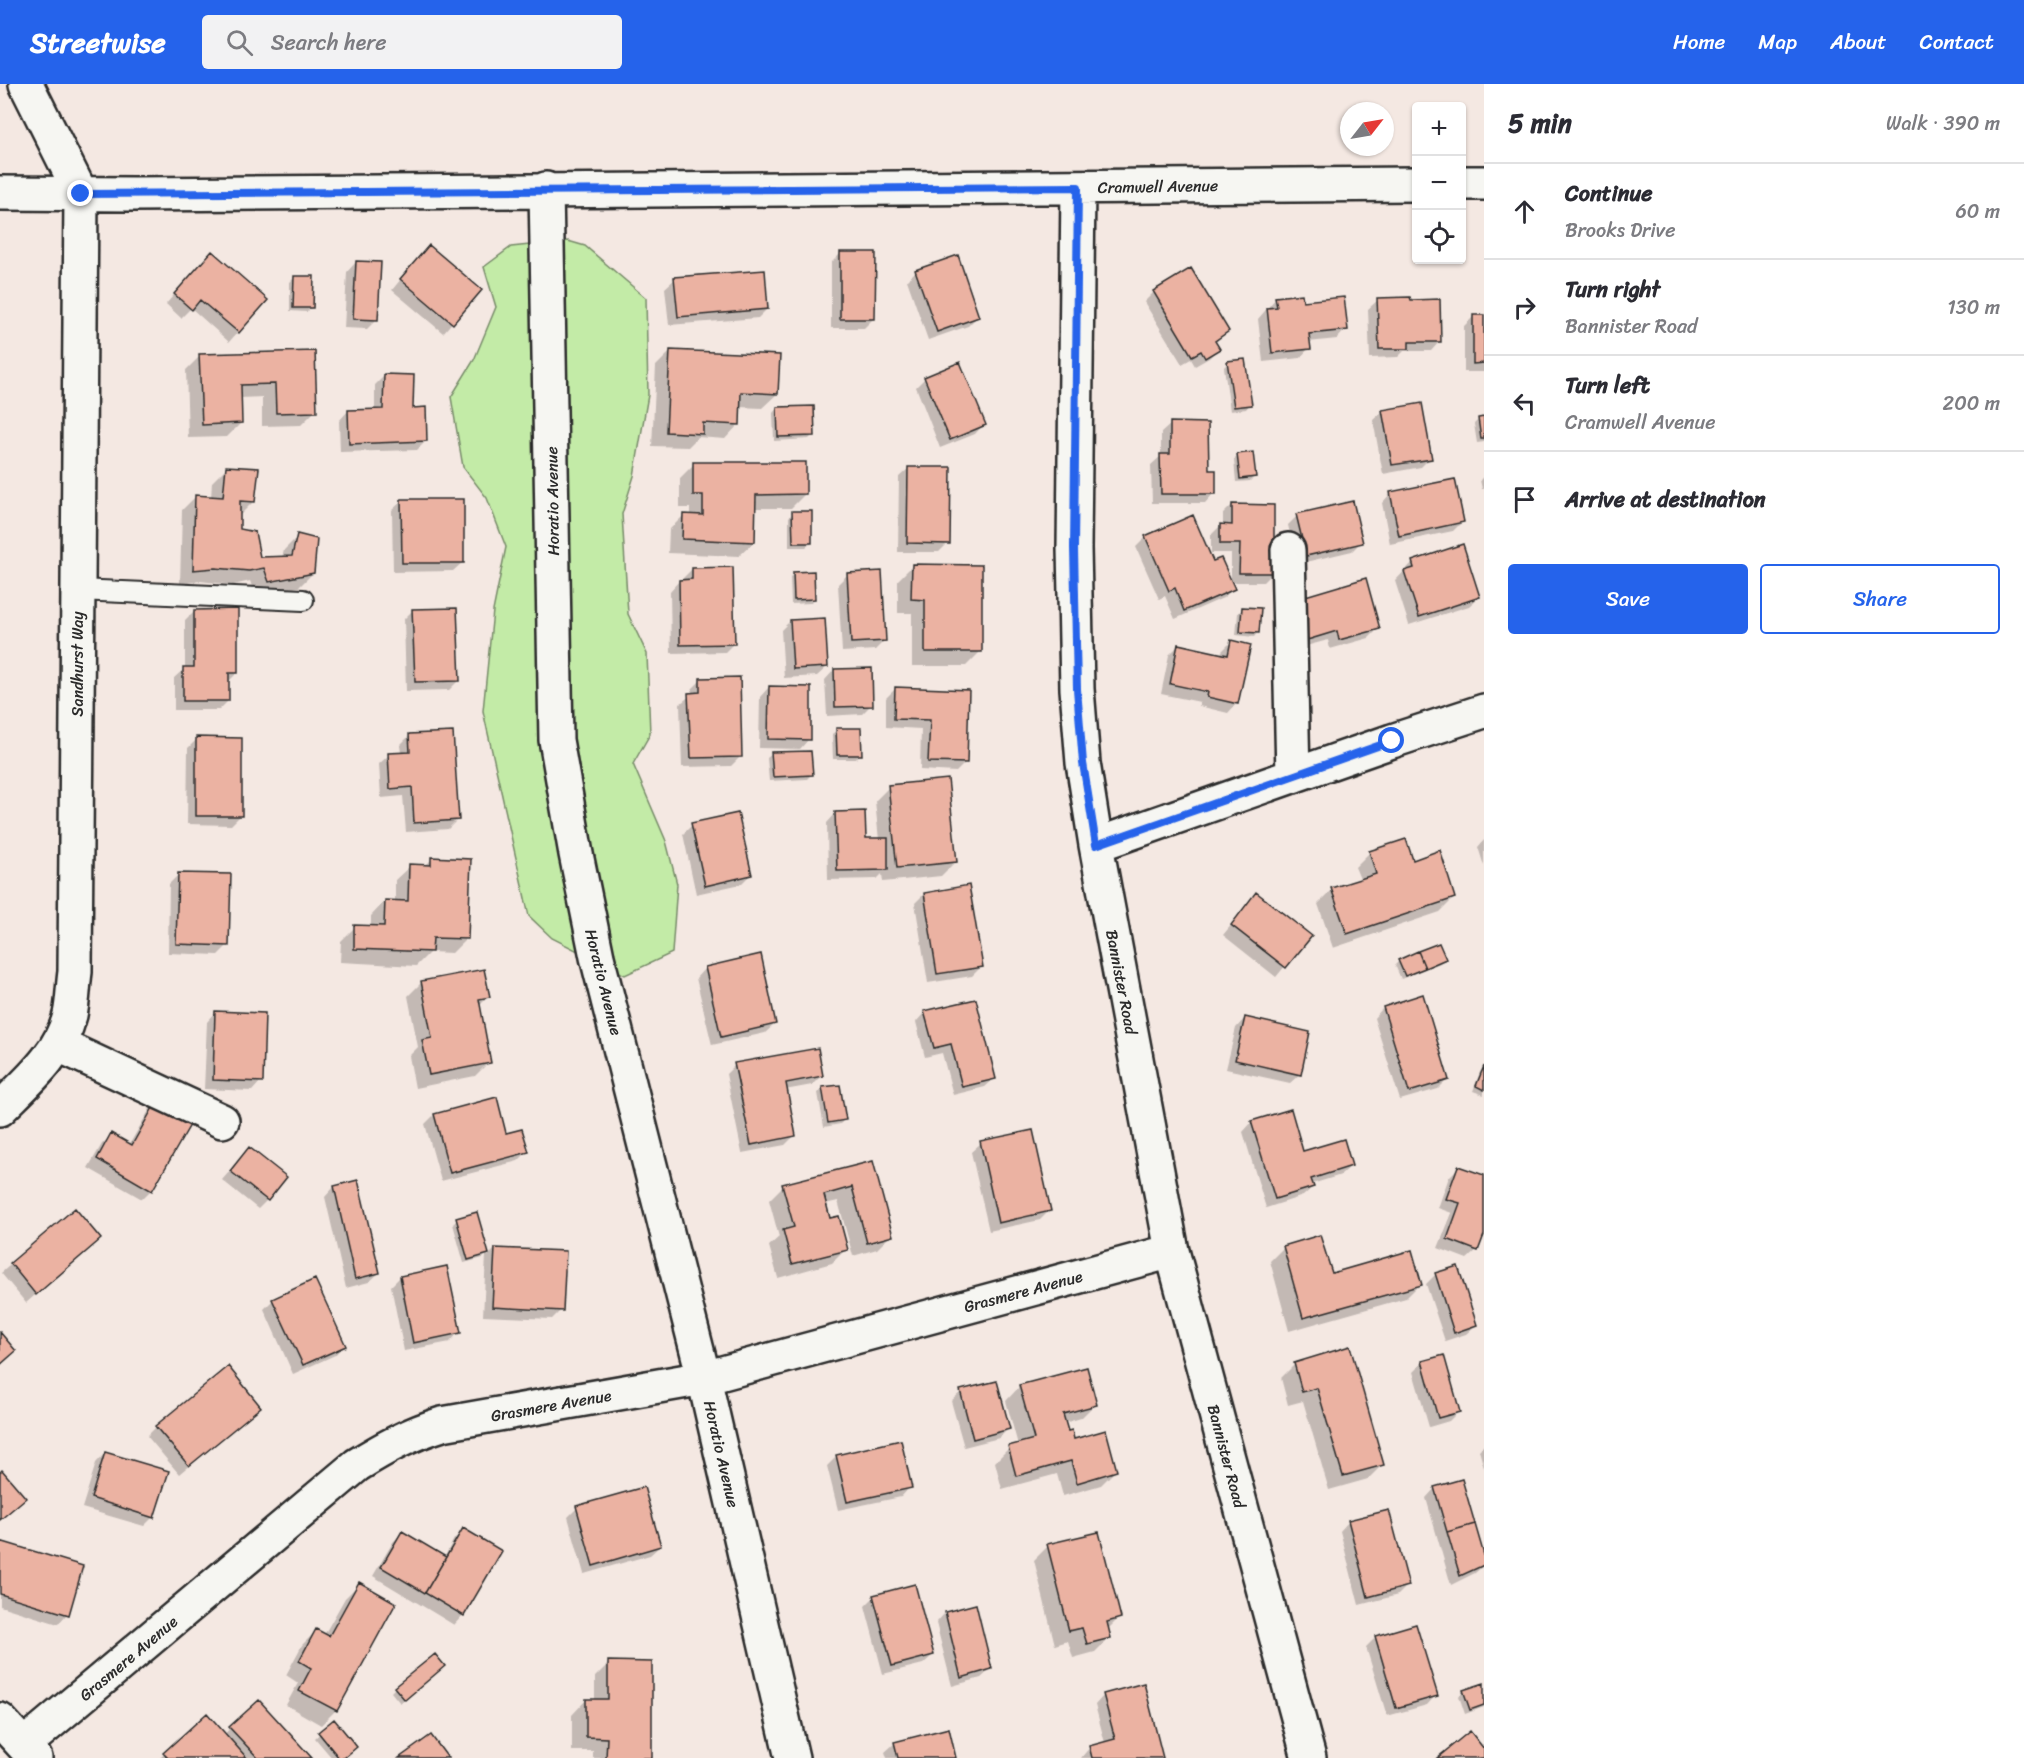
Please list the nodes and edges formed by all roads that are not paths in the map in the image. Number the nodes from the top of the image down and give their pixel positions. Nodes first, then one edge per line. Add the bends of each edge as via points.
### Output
1 (26, 84) edge
2 (1466, 183) edge
3 (1484, 183) edge
4 (1412, 184) edge
5 (1078, 187) junction
6 (546, 189) junction
7 (0, 192) edge
8 (81, 194) junction
9 (1288, 550) dead end
10 (78, 590) junction
11 (303, 600) dead end
12 (1484, 711) edge
13 (1293, 776) junction
14 (1096, 845) junction
15 (59, 1044) junction
16 (0, 1108) edge
17 (222, 1121) dead end
18 (1172, 1251) junction
19 (704, 1378) junction
20 (0, 1720) edge
21 (29, 1752) edge
22 (792, 1758) edge
23 (1309, 1758) edge

1 - 8 street
2 - 3 street
4 - 5 street, Cramwell Avenue
5 - 6 street, Cramwell Avenue
5 - 14 street, Bannister Road via 1074,548 1077,689
6 - 8 street, Cramwell Avenue
6 - 19 street, Horatio Avenue via 556,740 597,957
7 - 8 street, Cramwell Avenue
8 - 10 street, Sandhurst Way
9 - 13 street
10 - 11 lane
10 - 15 street, Sandhurst Way via 75,972 70,1014
12 - 13 street
13 - 14 street
14 - 18 street, Bannister Road
15 - 16 street, Sandhurst Way via 45,1064
15 - 17 street
18 - 19 street, Grasmere Avenue
18 - 23 street, Bannister Road
19 - 21 street, Grasmere Avenue via 442,1424 394,1442 357,1466
19 - 22 street, Horatio Avenue
20 - 21 street

